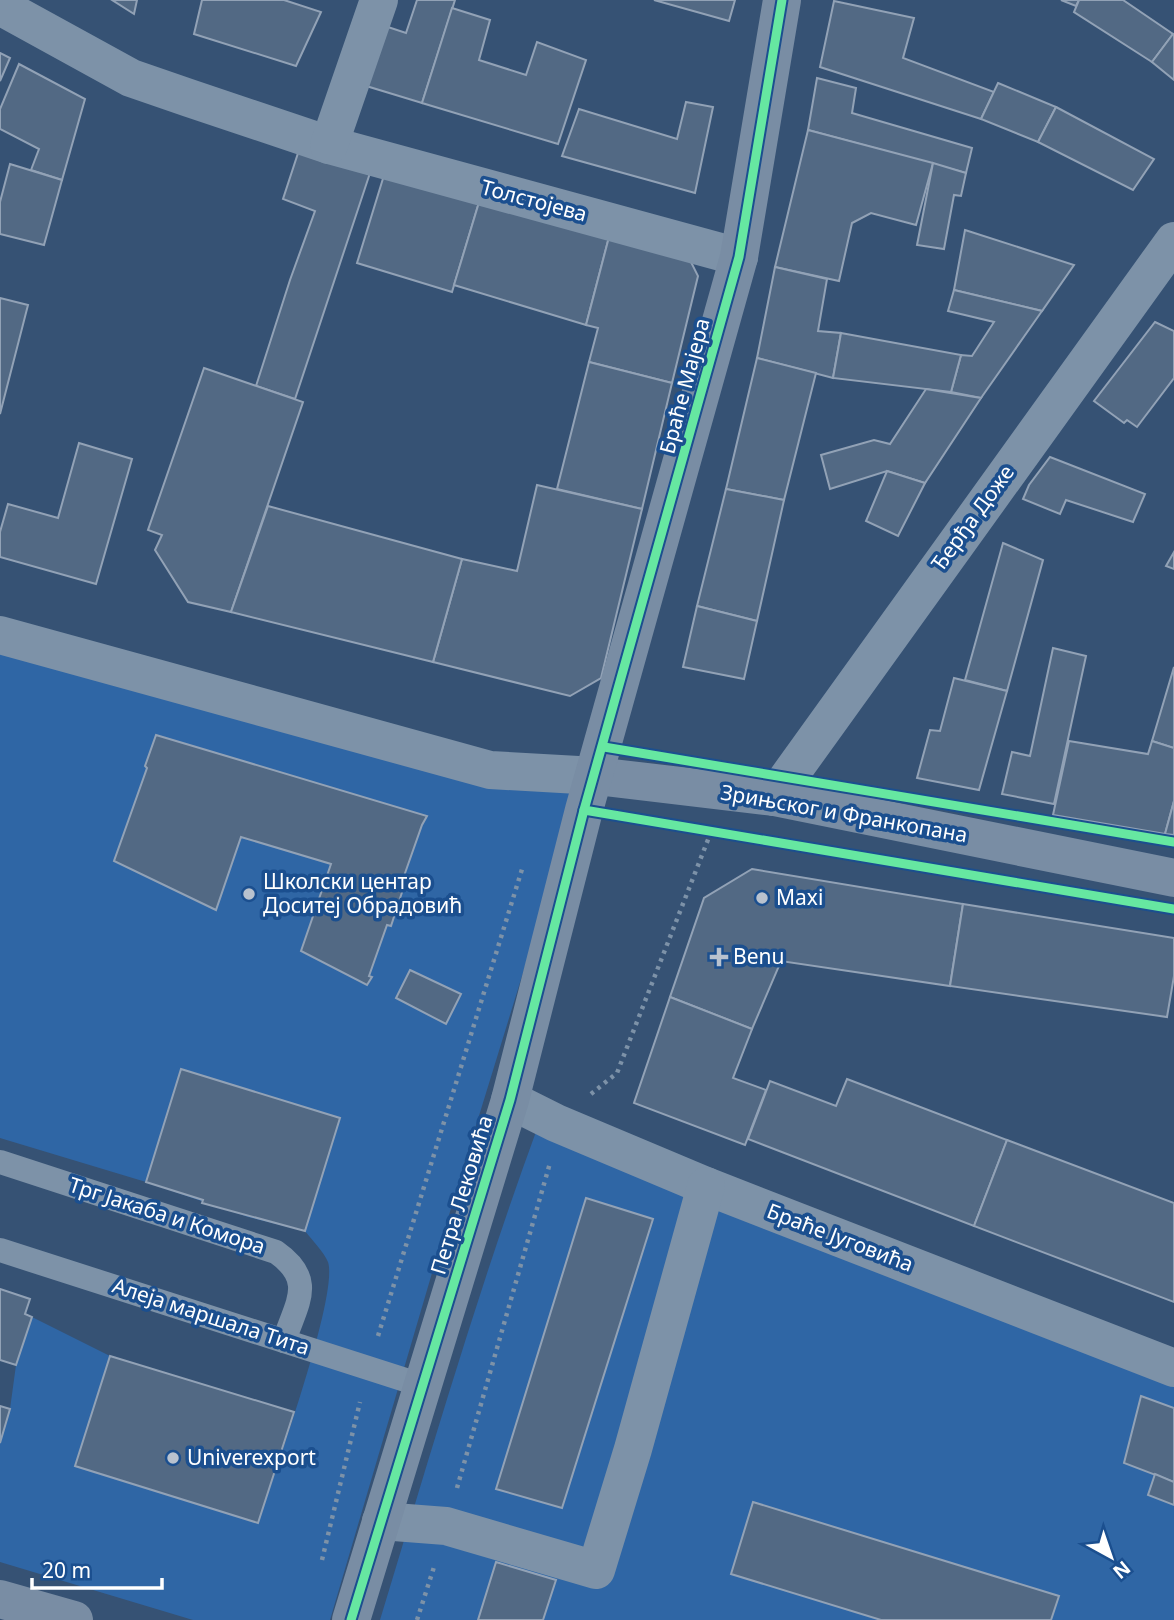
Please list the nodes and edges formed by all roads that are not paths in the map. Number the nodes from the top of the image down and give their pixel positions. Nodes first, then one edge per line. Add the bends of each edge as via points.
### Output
1 (379, 0) edge
2 (782, 0) edge
3 (0, 6) edge
4 (329, 145) junction
5 (1174, 241) edge
6 (739, 257) junction
7 (1160, 285) edge
8 (0, 635) edge
9 (596, 776) junction
10 (774, 797) junction
11 (1174, 878) edge
12 (510, 1100) junction
13 (0, 1162) edge
14 (706, 1186) junction
15 (0, 1250) edge
16 (285, 1341) junction
17 (1174, 1368) edge
18 (421, 1385) junction
19 (381, 1521) junction
20 (0, 1598) edge
21 (74, 1620) edge
22 (351, 1620) edge

1 - 4 street
2 - 6 street, Браће Мајера
3 - 4 street, Толстојева via 131,78
4 - 6 street, Толстојева
5 - 7 street, Ђерђа Доже
6 - 9 street, Браће Мајера
7 - 10 street, Ђерђа Доже
8 - 9 street, Зрињског и Франкопана via 490,770
9 - 10 street, Зрињског и Франкопана
9 - 12 street, Петра Лековића
10 - 11 street, Зрињског и Франкопана
12 - 14 street, Браће Југовића
12 - 18 street, Петра Лековића
13 - 16 lane, Трг Јакаба и Комора via 275,1252 297,1270 301,1282
14 - 17 street, Браће Југовића
14 - 19 street via 596,1570 446,1526
15 - 16 lane, Алеја маршала Тита
16 - 18 lane, Алеја маршала Тита
18 - 19 street, Петра Лековића
19 - 22 street, Петра Лековића
20 - 21 street

